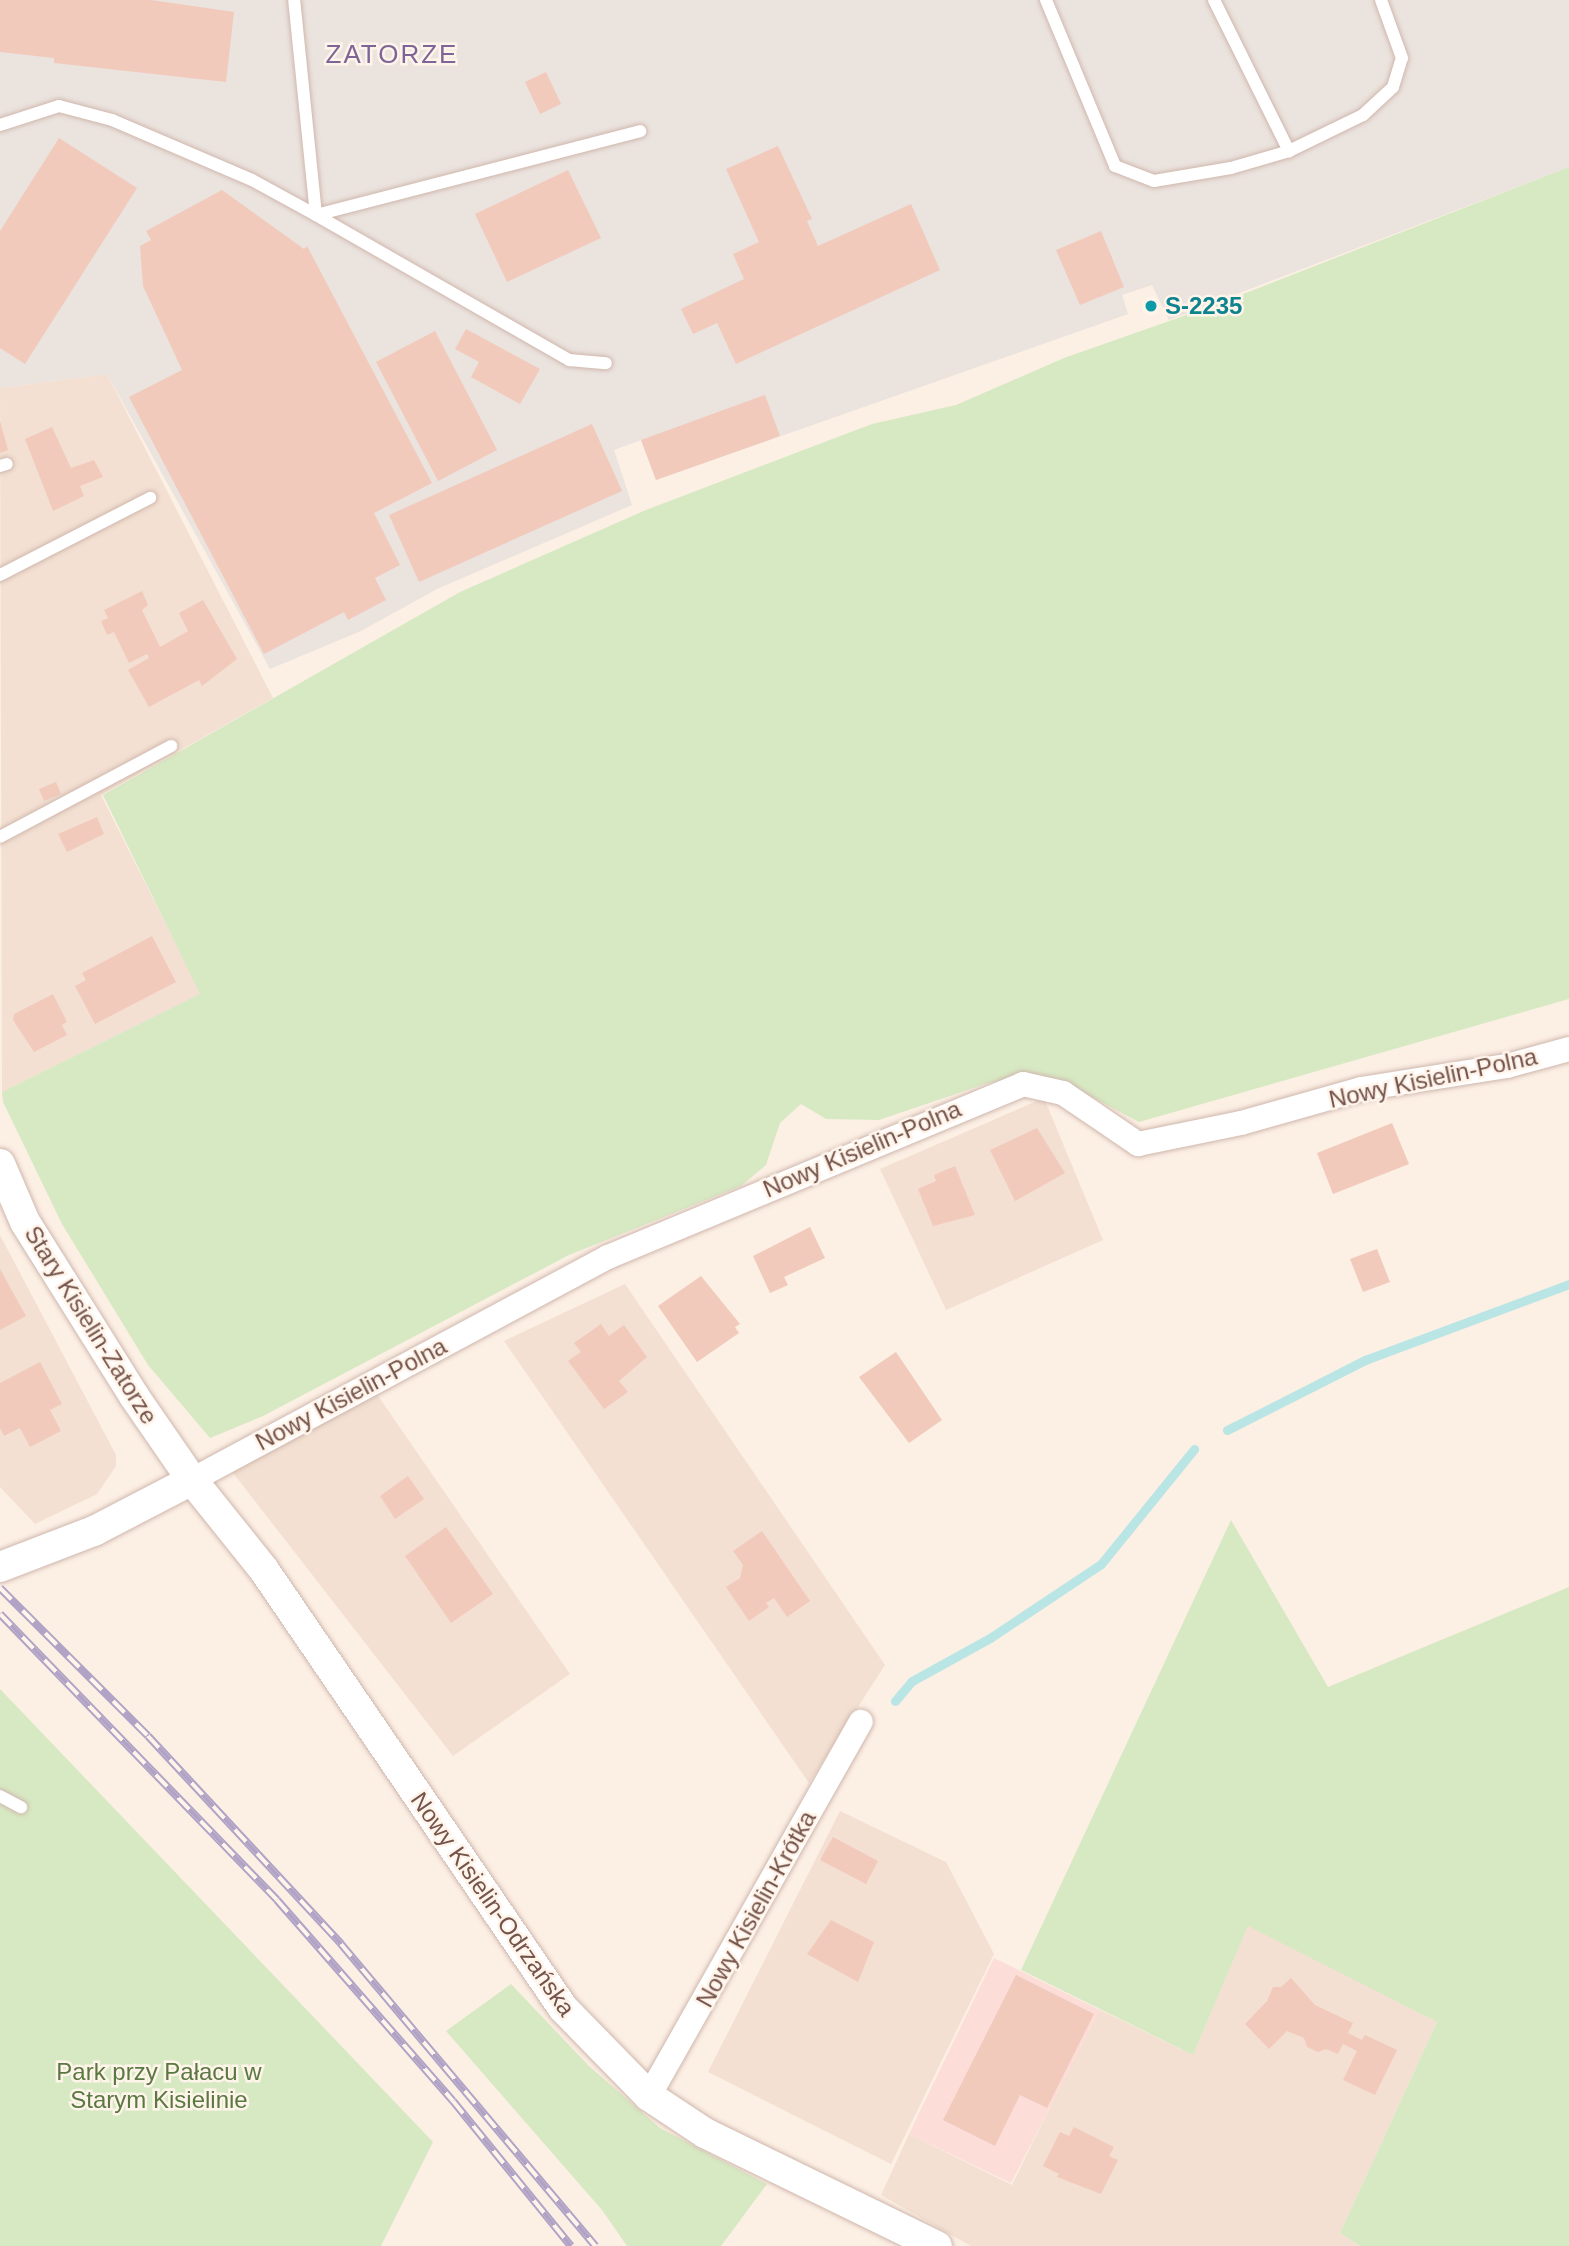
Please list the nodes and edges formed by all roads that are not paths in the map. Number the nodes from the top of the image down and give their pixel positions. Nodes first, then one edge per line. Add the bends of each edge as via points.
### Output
1 (295, 0) edge
2 (1046, 0) edge
3 (1214, 0) edge
4 (1381, 0) edge
5 (0, 125) edge
6 (640, 131) dead end
7 (1289, 151) junction
8 (316, 215) junction
9 (606, 363) dead end
10 (150, 498) dead end
11 (0, 575) edge
12 (171, 746) dead end
13 (0, 837) edge
14 (1569, 1049) edge
15 (0, 1164) edge
16 (192, 1480) junction
17 (0, 1567) edge
18 (264, 1570) joint
19 (861, 1722) dead end
20 (0, 1796) edge
21 (20, 1807) dead end
22 (649, 2096) junction
23 (937, 2246) edge

1 - 8 lane
2 - 7 lane via 1115,166 1154,181 1231,169
3 - 7 lane
4 - 7 lane via 1402,58 1393,87 1363,115
5 - 8 lane via 59,106 112,120 252,180
6 - 8 lane
8 - 9 lane via 569,360
10 - 11 lane
12 - 13 lane
14 - 16 street, Nowy Kisielin-Polna via 1507,1066 1361,1089 1241,1123 1138,1144 1063,1093 1023,1084 608,1257
15 - 16 street, Stary Kisielin-Zatorze via 25,1222 68,1294
16 - 17 street via 94,1531
16 - 18 street, Stary Kisielin-Zatorze
18 - 22 street, Nowy Kisielin-Odrzańska via 562,2008
19 - 22 street, Nowy Kisielin-Krótka
20 - 21 lane
22 - 23 street, Nowy Kisielin-Odrzańska via 717,2139

